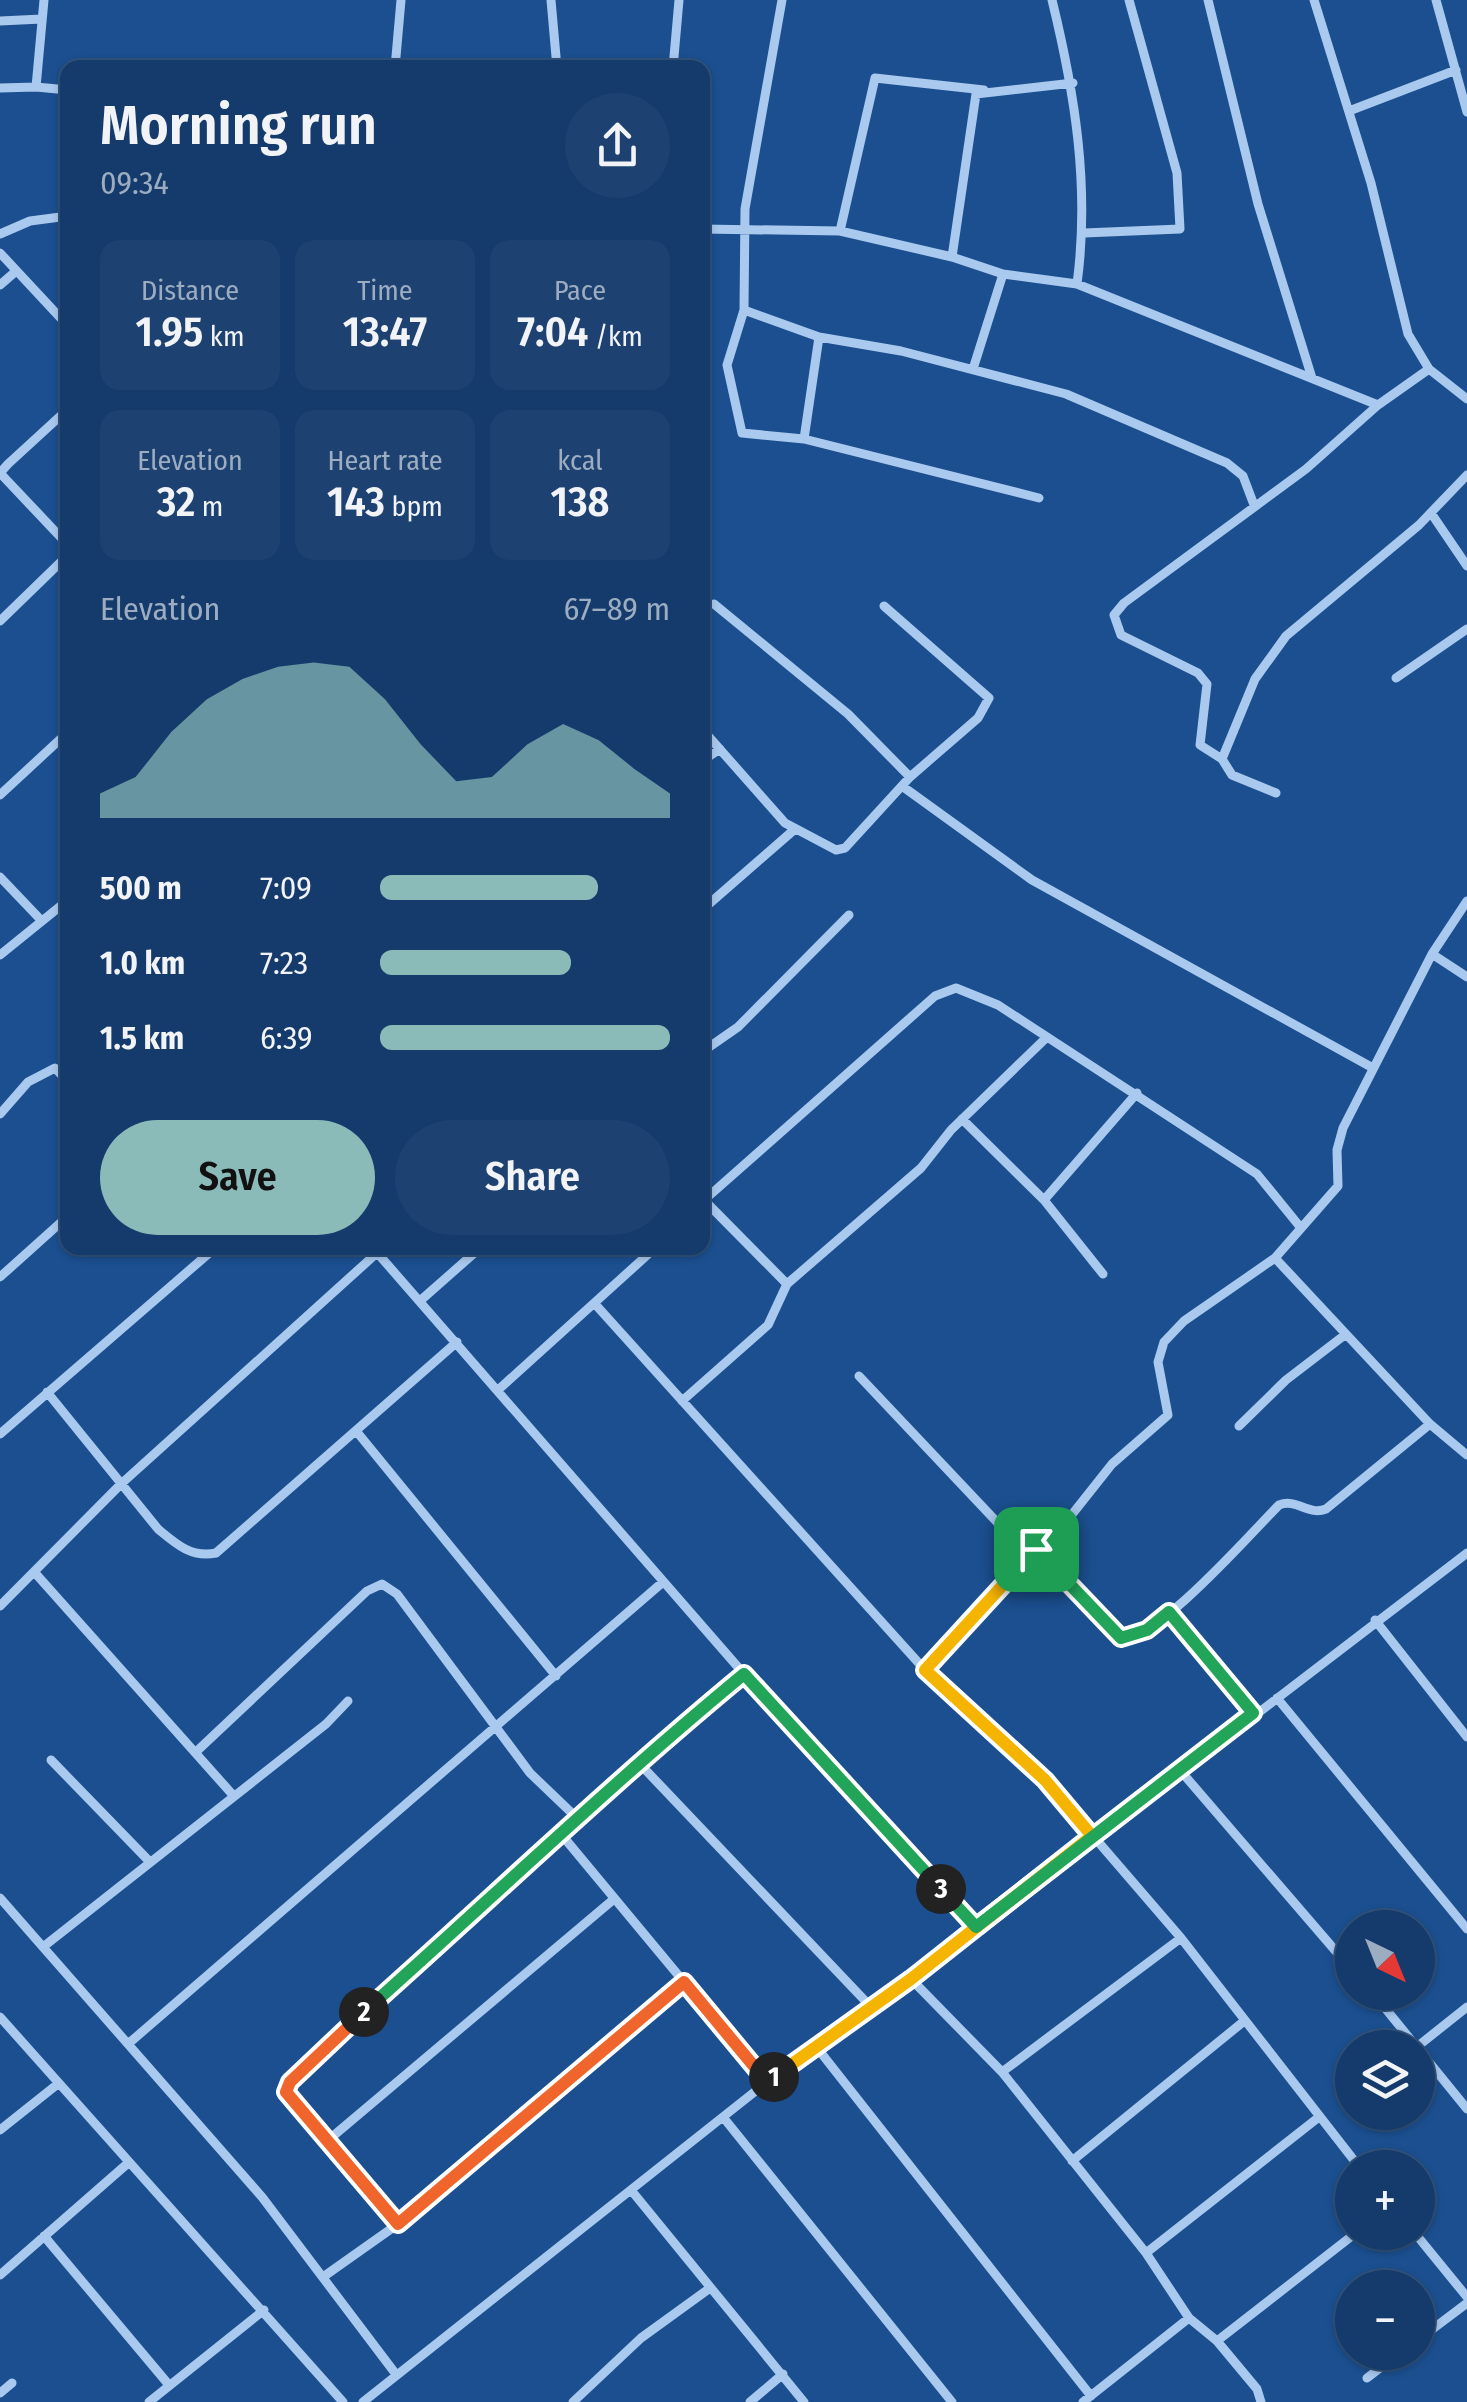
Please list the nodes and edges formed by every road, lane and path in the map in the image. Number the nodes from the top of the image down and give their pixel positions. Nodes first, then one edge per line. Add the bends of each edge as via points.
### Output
1 (44, 0) edge
2 (402, 0) edge
3 (551, 0) edge
4 (679, 0) edge
5 (782, 0) edge
6 (1052, 0) edge
7 (1129, 0) edge
8 (1208, 0) edge
9 (1314, 0) edge
10 (1436, 0) edge
11 (42, 19) junction
12 (0, 21) edge
13 (396, 60) edge
14 (555, 60) edge
15 (674, 60) edge
16 (1456, 70) junction
17 (1072, 83) junction
18 (0, 88) edge
19 (36, 88) junction
20 (60, 90) edge
21 (984, 90) junction
22 (1349, 112) junction
23 (1467, 112) edge
24 (60, 217) edge
25 (710, 229) edge
26 (745, 231) junction
27 (840, 231) junction
28 (0, 234) edge
29 (1084, 234) junction
30 (0, 253) edge
31 (952, 257) junction
32 (15, 272) junction
33 (1003, 274) junction
34 (1076, 284) junction
35 (0, 285) edge
36 (744, 310) junction
37 (60, 318) edge
38 (819, 336) junction
39 (1428, 368) junction
40 (973, 369) junction
41 (1312, 378) junction
42 (1467, 400) edge
43 (1378, 405) junction
44 (60, 417) edge
45 (804, 439) junction
46 (1467, 475) edge
47 (1038, 498) dead end
48 (1254, 504) junction
49 (1431, 512) junction
50 (60, 537) edge
51 (60, 563) edge
52 (1467, 566) edge
53 (714, 604) dead end
54 (884, 606) dead end
55 (0, 621) edge
56 (1467, 629) edge
57 (1396, 678) dead end
58 (710, 738) edge
59 (60, 739) edge
60 (720, 749) junction
61 (710, 756) edge
62 (1222, 758) junction
63 (910, 777) junction
64 (902, 786) junction
65 (1276, 793) dead end
66 (0, 795) edge
67 (795, 829) junction
68 (0, 877) edge
69 (1467, 901) edge
70 (710, 903) edge
71 (60, 908) edge
72 (849, 915) dead end
73 (40, 919) junction
74 (1432, 954) junction
75 (0, 956) edge
76 (1467, 977) edge
77 (1046, 1038) junction
78 (710, 1046) edge
79 (1372, 1068) junction
80 (60, 1073) edge
81 (1136, 1093) junction
82 (0, 1114) edge
83 (962, 1119) junction
84 (710, 1194) edge
85 (1044, 1200) junction
86 (710, 1207) edge
87 (60, 1223) edge
88 (1302, 1228) junction
89 (206, 1255) edge
90 (371, 1255) edge
91 (380, 1255) edge
92 (472, 1255) edge
93 (648, 1255) edge
94 (1275, 1258) junction
95 (1103, 1274) dead end
96 (0, 1276) edge
97 (788, 1284) junction
98 (421, 1300) junction
99 (595, 1304) junction
100 (1346, 1334) junction
101 (457, 1342) junction
102 (860, 1376) dead end
103 (498, 1390) junction
104 (48, 1392) junction
105 (682, 1401) junction
106 (1430, 1424) junction
107 (1239, 1426) dead end
108 (357, 1432) junction
109 (0, 1434) edge
110 (1467, 1456) edge
111 (121, 1484) junction
112 (1032, 1553) junction
113 (1467, 1553) edge
114 (36, 1574) junction
115 (663, 1582) junction
116 (0, 1606) edge
117 (1169, 1612) junction
118 (1375, 1620) junction
119 (925, 1670) junction
120 (744, 1674) junction
121 (556, 1676) junction
122 (1277, 1698) junction
123 (348, 1701) dead end
124 (1253, 1713) junction
125 (499, 1725) junction
126 (1467, 1737) edge
127 (197, 1750) junction
128 (51, 1760) dead end
129 (638, 1762) junction
130 (1179, 1769) junction
131 (232, 1794) junction
132 (577, 1818) junction
133 (561, 1834) junction
134 (1092, 1836) junction
135 (149, 1862) junction
136 (0, 1898) edge
137 (614, 1900) junction
138 (976, 1927) junction
139 (1467, 1928) edge
140 (1181, 1938) junction
141 (42, 1948) junction
142 (1335, 1950) edge
143 (911, 1979) junction
144 (684, 1982) junction
145 (871, 2007) junction
146 (1467, 2007) edge
147 (1387, 2010) edge
148 (0, 2017) edge
149 (1243, 2022) junction
150 (1404, 2030) edge
151 (1435, 2032) edge
152 (128, 2044) junction
153 (818, 2049) junction
154 (1435, 2068) edge
155 (1002, 2072) junction
156 (767, 2082) junction
157 (59, 2083) junction
158 (1467, 2109) edge
159 (723, 2117) junction
160 (1319, 2117) junction
161 (0, 2130) edge
162 (326, 2142) junction
163 (1346, 2150) edge
164 (1072, 2160) junction
165 (128, 2164) junction
166 (631, 2190) junction
167 (398, 2224) junction
168 (44, 2236) junction
169 (1335, 2249) edge
170 (1428, 2250) edge
171 (1146, 2253) junction
172 (0, 2275) edge
173 (323, 2277) junction
174 (710, 2288) junction
175 (1467, 2300) edge
176 (264, 2310) junction
177 (1189, 2318) junction
178 (1435, 2326) edge
179 (1217, 2341) junction
180 (1378, 2370) edge
181 (396, 2373) junction
182 (783, 2374) junction
183 (1368, 2378) dead end
184 (12, 2383) dead end
185 (169, 2385) junction
186 (0, 2393) edge
187 (1087, 2399) edge
188 (149, 2402) edge
189 (343, 2402) edge
190 (363, 2402) edge
191 (572, 2402) edge
192 (750, 2402) edge
193 (804, 2402) edge
194 (952, 2402) edge
195 (1261, 2402) edge

1 - 11 street
2 - 13 street
3 - 14 street
4 - 15 street
5 - 26 street
6 - 17 street
7 - 29 street via 1178,173 1180,229
8 - 41 street via 1258,204
9 - 22 street
10 - 16 street
11 - 12 street
11 - 19 street
16 - 22 street
16 - 23 street
17 - 21 street
17 - 29 street
18 - 19 street
19 - 20 street
21 - 27 street via 874,78
21 - 31 street via 976,94
22 - 39 street via 1408,334
24 - 28 street via 30,220
25 - 26 street
26 - 27 street
26 - 36 street
27 - 31 street
29 - 34 street
30 - 32 street
31 - 33 street
32 - 35 street
32 - 37 street
33 - 34 street
33 - 40 street
34 - 41 street
36 - 38 street
36 - 45 street via 727,365 742,433
38 - 40 street
38 - 45 street
39 - 42 street
39 - 43 street
40 - 48 street via 1066,394 1202,450 1243,476
41 - 43 street
43 - 48 street via 1306,469
44 - 50 street via 0,473
45 - 47 street
46 - 49 street
48 - 62 street via 1114,615 1121,634 1198,672 1206,684 1200,745
49 - 52 street
49 - 62 street via 1286,636 1255,679
51 - 55 street
53 - 63 street via 848,714
54 - 63 street via 989,698 978,718
56 - 57 street
58 - 60 street
59 - 66 street
60 - 61 street
60 - 67 street
62 - 65 street via 1232,775
63 - 64 street
64 - 67 street via 845,848 836,850
64 - 79 street via 1032,880
67 - 70 street
68 - 73 street
69 - 74 street
71 - 73 street
72 - 78 street
73 - 75 street
74 - 76 street
74 - 79 street
77 - 81 street
77 - 83 street
77 - 84 street via 967,990 935,996
79 - 88 street via 1343,1128 1338,1186
80 - 82 street via 44,1071
81 - 85 street
81 - 88 street via 1257,1174
83 - 85 street
83 - 97 street via 921,1168
85 - 95 street
86 - 97 street
87 - 96 street
88 - 94 street
89 - 104 street
90 - 111 street
91 - 98 street
92 - 98 street
93 - 99 street
94 - 100 street
94 - 112 street via 1164,1342 1158,1362 1168,1414 1112,1464
97 - 105 street via 768,1325
98 - 101 street
99 - 103 street
99 - 105 street
100 - 106 street
100 - 107 street
101 - 103 street
101 - 108 street
102 - 112 street
103 - 115 street
104 - 109 street
104 - 111 street
105 - 119 street
106 - 110 street
106 - 117 street via 1320,1512 1293,1502 1279,1505
108 - 111 street via 216,1554 180,1547
108 - 121 street
111 - 114 street
112 - 117 street via 1121,1638 1147,1630
112 - 119 street
113 - 118 street
114 - 116 street
114 - 127 street
115 - 120 street
115 - 121 street
117 - 124 street
118 - 122 street
118 - 126 street
119 - 134 street via 1045,1780
120 - 129 street
120 - 138 street
121 - 125 street
122 - 124 street
122 - 139 street
123 - 131 street
124 - 130 street
125 - 127 street via 397,1594 382,1584 367,1590
125 - 132 street via 530,1773
125 - 152 street
127 - 131 street
128 - 135 street
129 - 132 street
129 - 145 street
130 - 134 street
130 - 142 street
131 - 135 street
132 - 133 street
133 - 137 street
133 - 162 street via 290,2082 288,2097
134 - 138 street
134 - 140 street
135 - 141 street
136 - 141 street
137 - 144 street
137 - 162 street
138 - 143 street
140 - 149 street
140 - 155 street
141 - 152 street
143 - 145 street
143 - 155 street
144 - 156 street
144 - 167 street
145 - 153 street
146 - 151 street
147 - 150 street
148 - 157 street
149 - 160 street
149 - 164 street
152 - 173 street
153 - 156 street
153 - 187 street
154 - 158 street
155 - 164 street
156 - 159 street
157 - 161 street
157 - 165 street
159 - 166 street
159 - 194 street
160 - 163 street
160 - 171 street
162 - 167 street
164 - 171 street
165 - 168 street
165 - 176 street
166 - 174 street
166 - 181 street
167 - 173 street
168 - 172 street
168 - 185 street
169 - 179 street
170 - 175 street
171 - 177 street
173 - 181 street
174 - 182 street
174 - 191 street via 641,2338
175 - 178 street
176 - 185 street
176 - 189 street
177 - 179 street
177 - 187 street
179 - 195 street
180 - 183 street
181 - 190 street
182 - 192 street
182 - 193 street
184 - 186 street
185 - 188 street

